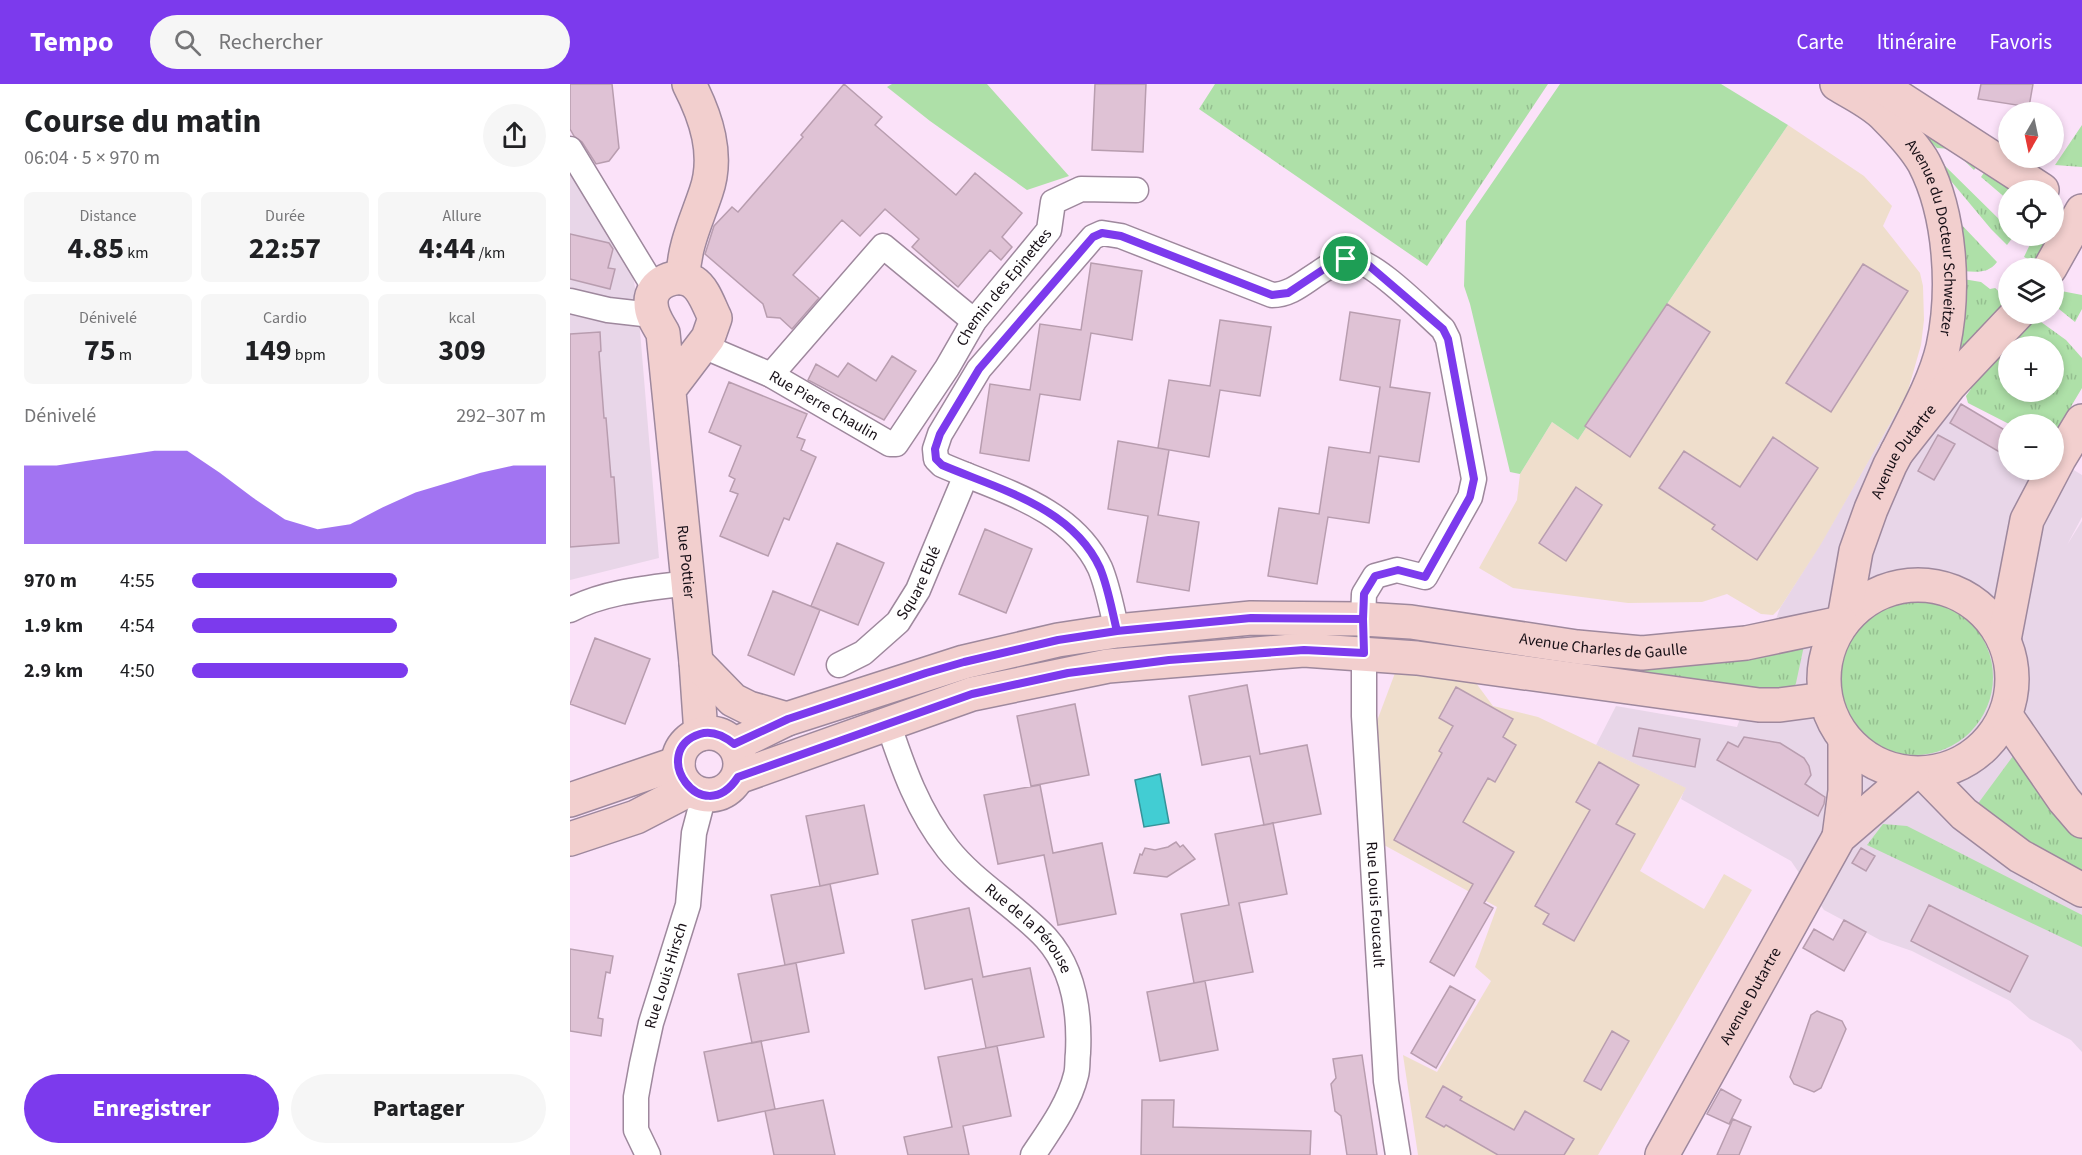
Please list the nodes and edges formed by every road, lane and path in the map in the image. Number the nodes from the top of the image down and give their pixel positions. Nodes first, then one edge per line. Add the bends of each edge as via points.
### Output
1 (688, 84) edge
2 (1837, 84) edge
3 (1878, 84) edge
4 (570, 149) edge
5 (2027, 180) edge
6 (1136, 190) dead end
7 (2064, 203) edge
8 (2082, 214) edge
9 (2056, 258) edge
10 (570, 301) edge
11 (664, 304) junction
12 (974, 321) junction
13 (2008, 324) edge
14 (706, 337) junction
15 (771, 375) junction
16 (670, 388) junction
17 (2082, 421) edge
18 (900, 441) joint
19 (1897, 452) junction
20 (966, 475) junction
21 (689, 584) junction
22 (570, 610) edge
23 (1363, 619) junction
24 (1843, 621) junction
25 (1117, 631) junction
26 (2004, 640) junction
27 (1364, 653) junction
28 (696, 662) junction
29 (839, 665) dead end
30 (1825, 699) junction
31 (2006, 716) junction
32 (788, 719) junction
33 (888, 723) junction
34 (702, 734) junction
35 (1845, 740) junction
36 (734, 744) junction
37 (1918, 774) junction
38 (738, 777) junction
39 (691, 783) junction
40 (570, 800) edge
41 (2082, 821) edge
42 (1839, 837) junction
43 (570, 839) edge
44 (2082, 890) edge
45 (648, 1155) edge
46 (1033, 1155) edge
47 (1398, 1155) edge
48 (1662, 1155) edge

1 - 11 main road, Rue Pottier via 705,120 711,157 706,191
2 - 19 main road, Avenue du Docteur Schweitzer via 1885,116 1914,149 1928,173 1943,219 1949,276 1943,348
3 - 5 main road
4 - 11 street
6 - 12 street, Chemin des Epinettes via 1081,189 1053,202 1049,230
7 - 8 main road
8 - 9 main road
10 - 11 street via 608,310
11 - 14 main road via 682,343
11 - 14 main road via 693,281 700,289
11 - 16 main road, Rue Pottier
12 - 15 street via 883,246
12 - 18 street, Chemin des Epinettes
13 - 19 main road, Avenue Dutartre via 1949,386
14 - 15 street, Rue Pierre Chaulin
14 - 16 main road
15 - 18 street, Rue Pierre Chaulin via 890,444
16 - 21 main road, Rue Pottier
17 - 26 main road via 2027,520
19 - 24 main road, Avenue Dutartre via 1856,551
20 - 23 street via 936,459 940,434 979,369 1093,237 1102,233 1121,236 1272,295 1288,293 1327,267 1357,259 1379,273 1443,329 1474,479 1470,497 1425,577 1398,570 1375,576 1364,594
20 - 25 street via 1047,511 1069,527 1100,569
20 - 29 street, Square Eblé via 918,590 898,622 863,653
21 - 22 street via 587,600
21 - 28 main road, Rue Pottier
23 - 24 main road, Avenue Charles de Gaulle via 1642,652 1746,643
23 - 25 main road, Avenue Charles de Gaulle via 1251,618
23 - 27 main road
24 - 26 main road via 1864,601 1889,589 1916,585 1943,588 1968,599 1989,617
24 - 30 main road via 1828,646 1823,673
25 - 32 main road, Avenue Charles de Gaulle via 964,662
26 - 31 main road via 2012,672
27 - 30 main road, Avenue Charles de Gaulle via 1759,705
27 - 33 main road, Avenue Charles de Gaulle via 1304,650 1108,666 972,694
27 - 47 street, Rue Louis Foucault via 1364,717 1386,1081
28 - 32 main road via 734,700
28 - 34 main road, Rue Pottier
30 - 35 main road
31 - 37 main road via 1982,749 1965,761 1946,770
31 - 41 main road
32 - 36 main road, Avenue Charles de Gaulle
33 - 38 main road, Avenue Charles de Gaulle
33 - 46 street, Rue de la Pérouse via 917,801 950,851 1047,939 1065,965 1079,1024 1076,1075 1062,1110
34 - 36 main road via 719,734
34 - 39 main road via 692,738 680,753
35 - 37 main road via 1875,764
35 - 42 main road, Avenue Dutartre via 1845,791
36 - 38 main road via 741,760
37 - 42 main road, Avenue Dutartre
37 - 44 main road via 2011,849
38 - 39 main road, Avenue Charles de Gaulle via 724,792 715,795
39 - 40 main road, Avenue Charles de Gaulle
39 - 43 main road, Avenue Charles de Gaulle via 636,817
39 - 45 street, Rue Louis Hirsch via 694,833 688,905 651,1023 636,1097 636,1130
42 - 48 main road, Avenue Dutartre

